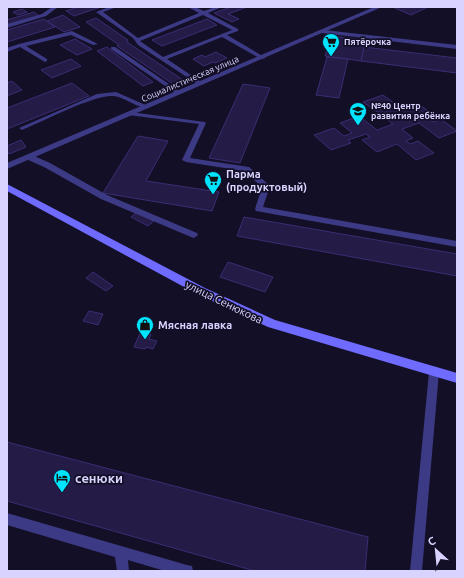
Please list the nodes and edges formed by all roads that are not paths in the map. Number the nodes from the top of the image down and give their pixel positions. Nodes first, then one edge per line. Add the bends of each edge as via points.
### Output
1 (55, 7) edge
2 (114, 7) edge
3 (191, 7) edge
4 (219, 7) edge
5 (379, 7) edge
6 (204, 14) junction
7 (7, 26) edge
8 (324, 32) junction
9 (224, 36) junction
10 (137, 40) junction
11 (95, 44) dead end
12 (21, 45) junction
13 (457, 47) edge
14 (113, 48) dead end
15 (7, 50) edge
16 (263, 58) junction
17 (162, 59) junction
18 (45, 60) dead end
19 (201, 84) junction
20 (178, 93) junction
21 (147, 107) junction
22 (130, 114) junction
23 (22, 128) dead end
24 (30, 157) junction
25 (7, 166) edge
26 (7, 187) edge
27 (194, 235) dead end
28 (457, 244) edge
29 (434, 372) junction
30 (457, 378) edge
31 (7, 519) edge
32 (121, 552) junction
33 (123, 571) edge
34 (187, 571) edge
35 (416, 571) edge

1 - 7 lane via 44,15
2 - 10 lane via 99,12
3 - 6 lane
4 - 6 lane
5 - 8 street, Социалистическая улица
6 - 9 lane via 236,30
6 - 10 lane
8 - 13 lane
8 - 16 street, Социалистическая улица
9 - 16 lane
9 - 17 lane
10 - 17 lane
11 - 12 lane via 72,32
12 - 15 lane
12 - 18 lane
14 - 20 lane
16 - 19 street, Социалистическая улица
17 - 19 lane
19 - 20 street, Социалистическая улица
20 - 21 street, Социалистическая улица
21 - 22 street, Социалистическая улица
21 - 23 lane via 116,94 99,95
22 - 24 street, Социалистическая улица
22 - 28 lane via 203,123 186,160 246,169 266,186 260,209
24 - 25 street, Социалистическая улица
24 - 27 lane via 104,197
26 - 29 main road, улица Сенюкова via 201,291 272,324
29 - 30 main road, улица Сенюкова
29 - 35 lane
31 - 32 lane
32 - 33 lane
32 - 34 lane

